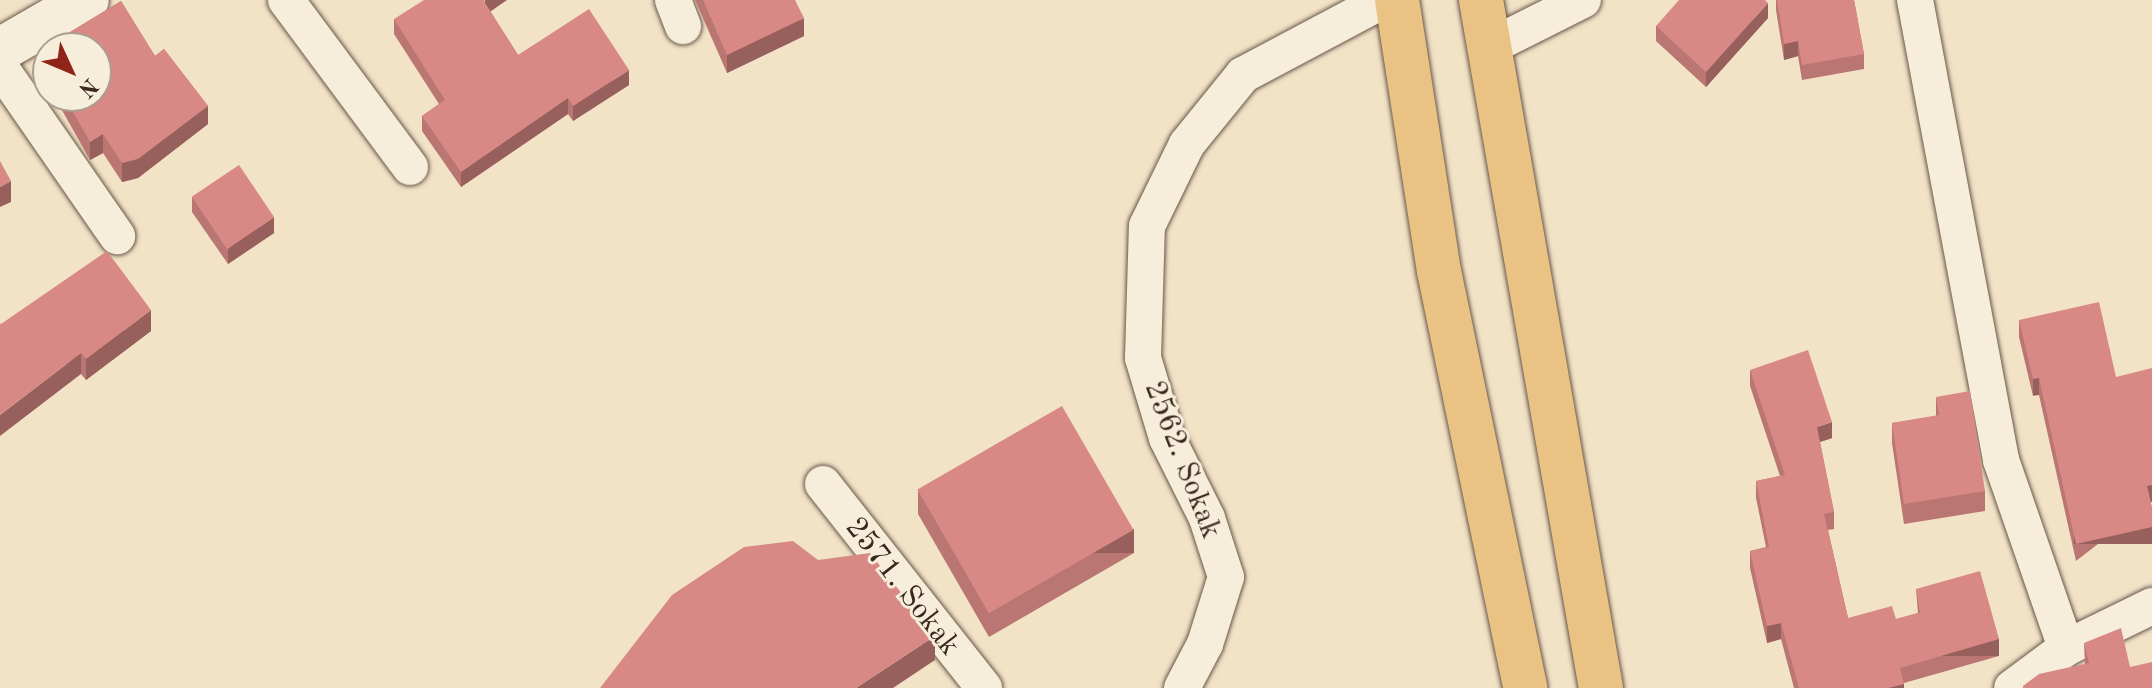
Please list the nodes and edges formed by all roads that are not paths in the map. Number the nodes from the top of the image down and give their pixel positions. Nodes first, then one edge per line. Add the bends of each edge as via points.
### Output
1 (87, 0) edge
2 (286, 0) edge
3 (1384, 0) edge
4 (1397, 0) edge
5 (1481, 0) edge
6 (1583, 0) edge
7 (1915, 0) edge
8 (1489, 47) junction
9 (0, 50) edge
10 (0, 67) edge
11 (410, 167) dead end
12 (117, 236) dead end
13 (823, 484) dead end
14 (2152, 606) edge
15 (2066, 648) junction
16 (965, 683) edge
17 (1182, 688) edge
18 (1525, 688) edge
19 (1601, 688) edge
20 (2012, 688) edge

1 - 9 street
2 - 11 street
3 - 17 street, 2562. Sokak via 1243,75 1187,144 1147,226 1143,358 1167,438 1207,518 1226,577 1205,644
4 - 18 highway via 1439,271
5 - 8 highway
6 - 8 street
7 - 15 street via 2001,460
8 - 19 highway
10 - 12 street
13 - 16 street, 2571. Sokak
14 - 15 street
15 - 20 street

